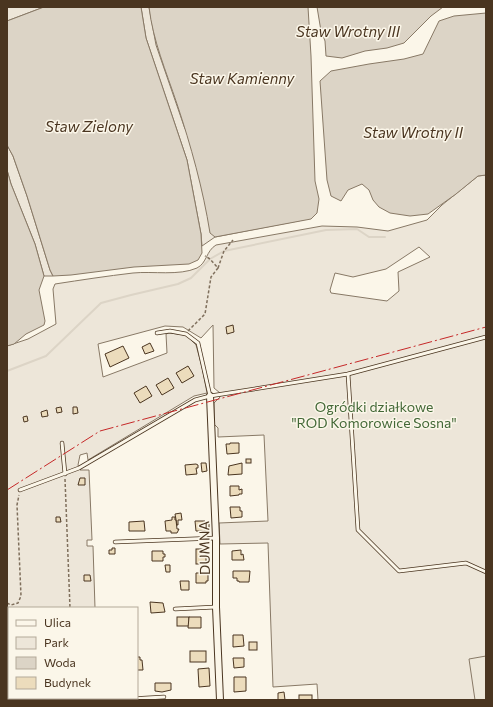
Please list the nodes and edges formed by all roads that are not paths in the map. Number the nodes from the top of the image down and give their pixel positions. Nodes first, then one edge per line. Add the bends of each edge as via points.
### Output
1 (156, 333) dead end
2 (486, 337) edge
3 (348, 374) junction
4 (210, 396) junction
5 (62, 443) dead end
6 (65, 474) junction
7 (20, 490) road end
8 (216, 538) junction
9 (115, 542) dead end
10 (486, 572) edge
11 (216, 607) junction
12 (175, 609) dead end
13 (164, 697) dead end
14 (138, 698) edge
15 (220, 700) edge

1 - 4 lane via 170,331 186,334 198,343
2 - 3 lane
3 - 4 lane
3 - 10 lane via 358,530 399,571 466,563
4 - 6 lane via 195,400 89,463
4 - 8 street, DUMNA
5 - 6 lane
6 - 7 lane
8 - 9 lane
8 - 11 street, DUMNA
11 - 12 lane
11 - 15 street, DUMNA
13 - 14 lane

